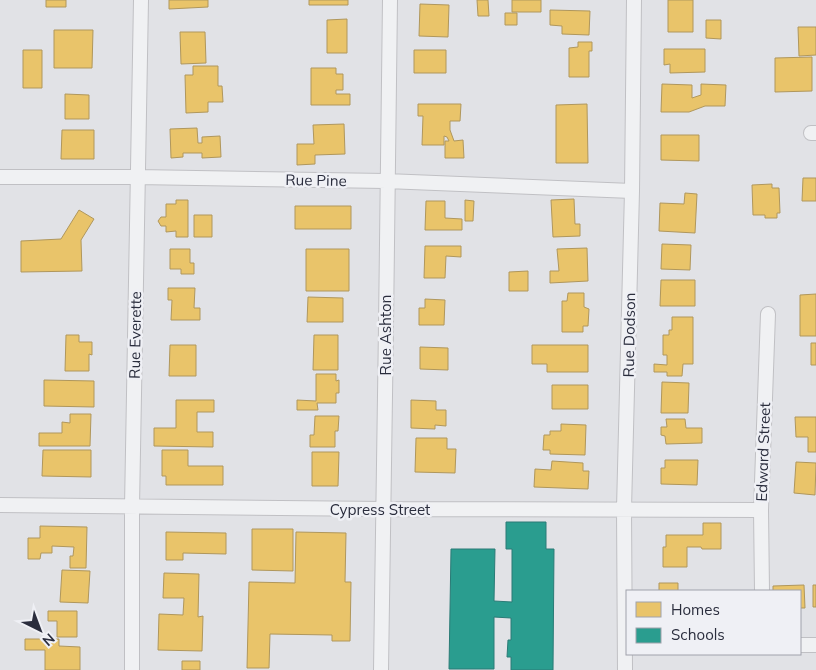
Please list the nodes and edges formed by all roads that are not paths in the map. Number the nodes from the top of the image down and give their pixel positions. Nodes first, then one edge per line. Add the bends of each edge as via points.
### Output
1 (141, 0) edge
2 (390, 0) edge
3 (634, 0) edge
4 (0, 177) edge
5 (137, 177) junction
6 (386, 181) junction
7 (632, 192) junction
8 (768, 314) dead end
9 (0, 505) edge
10 (132, 507) junction
11 (384, 509) junction
12 (624, 510) junction
13 (761, 510) junction
14 (762, 590) edge
15 (816, 644) edge
16 (801, 645) edge
17 (626, 649) edge
18 (132, 670) edge
19 (381, 670) edge
20 (624, 670) edge

1 - 5 street, Rue Everette
2 - 6 street, Rue Ashton
3 - 7 street, Rue Dodson
4 - 5 street, Rue Pine
5 - 6 street, Rue Pine
5 - 10 street, Rue Everette
6 - 7 street, Rue Pine
6 - 11 street, Rue Ashton
7 - 12 street, Rue Dodson
8 - 13 street, Edward Street
9 - 10 street, Cypress Street
10 - 11 street, Cypress Street
10 - 18 street, Rue Everette
11 - 12 street, Cypress Street
11 - 19 street, Rue Ashton
12 - 13 street, Cypress Street
12 - 17 street, Rue Dodson
13 - 14 street, Edward Street
15 - 16 street
17 - 20 street, Rue Dodson

